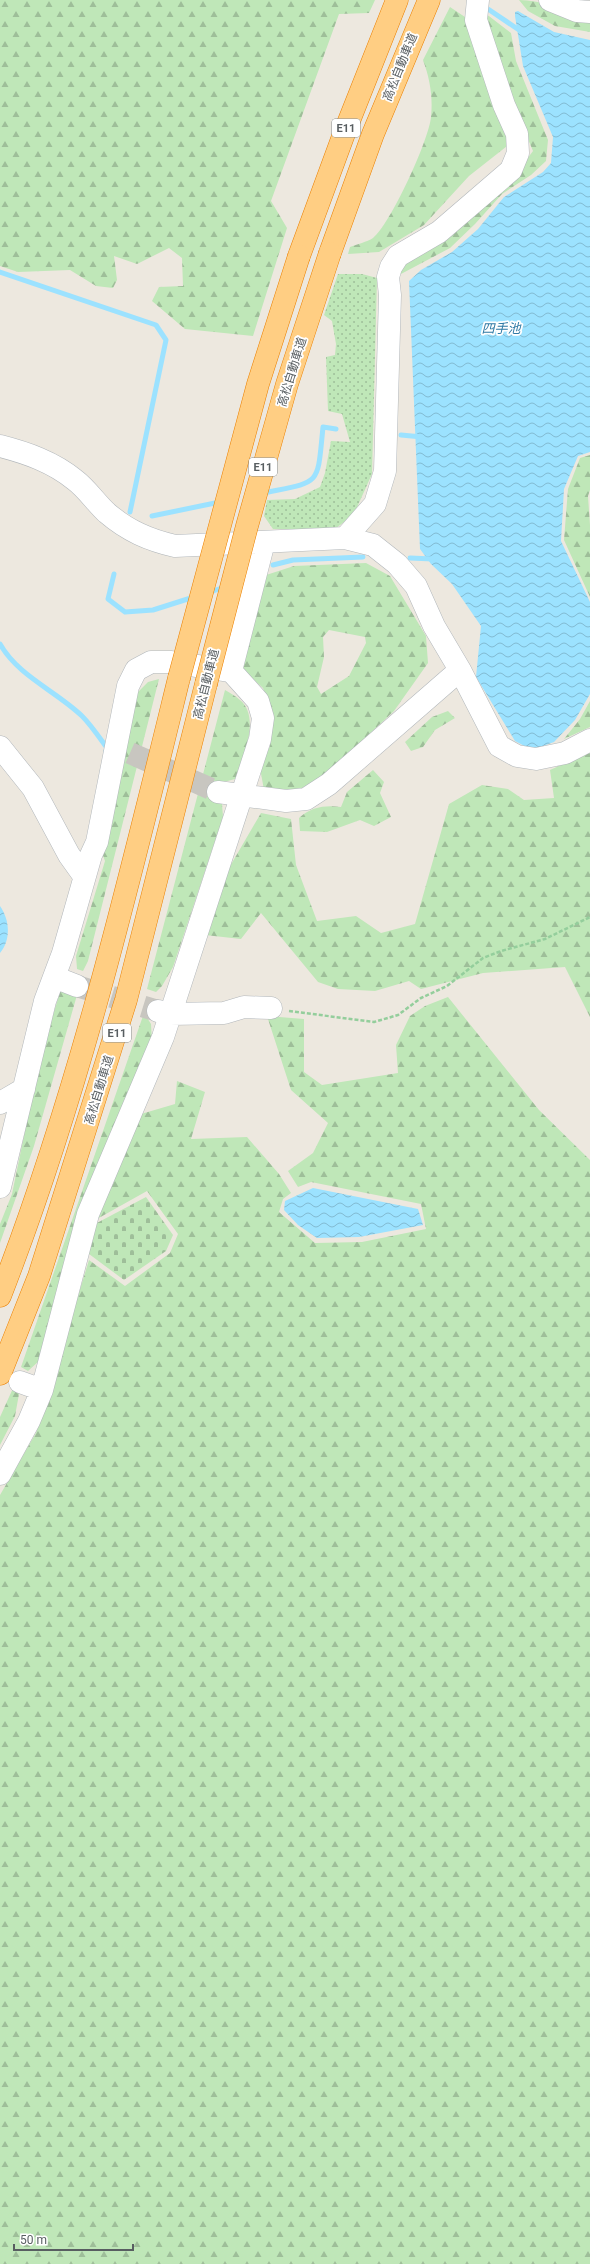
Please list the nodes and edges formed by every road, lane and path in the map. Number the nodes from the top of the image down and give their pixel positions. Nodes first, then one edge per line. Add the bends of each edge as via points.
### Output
1 (478, 0) edge
2 (550, 0) edge
3 (397, 1) edge
4 (424, 9) edge
5 (590, 12) edge
6 (0, 446) edge
7 (345, 538) junction
8 (264, 542) junction
9 (460, 670) junction
10 (230, 672) junction
11 (590, 740) edge
12 (0, 747) edge
13 (218, 792) tunnel mouth
14 (241, 794) junction
15 (84, 876) junction
16 (590, 917) edge
17 (54, 977) junction
18 (77, 986) tunnel mouth
19 (271, 1008) joint
20 (164, 1012) junction
21 (24, 1089) junction
22 (0, 1103) edge
23 (0, 1187) edge
24 (0, 1296) edge
25 (10, 1378) edge
26 (42, 1390) junction
27 (0, 1474) edge

1 - 7 street via 476,20 504,105 517,134 518,153 511,170 439,232 398,256 391,267 388,276 390,294 385,471 376,504
2 - 5 street via 578,11
3 - 24 highway, E11, bridge via 299,256 258,384 179,678 101,987 59,1128
4 - 25 highway, 高松自動車道 / E11, bridge via 373,134 287,384 247,526 126,1000 84,1140 39,1276
6 - 8 street via 27,453 53,465 76,480 108,513 152,541 175,546
7 - 8 street
7 - 9 street via 373,545 397,564 416,586 434,626
8 - 10 street
9 - 11 street via 499,746 517,756 536,759 565,753
9 - 14 street via 329,784 306,799 286,801
10 - 14 street via 258,701 263,718 260,739
10 - 15 street via 170,662 150,662 136,670 128,686 123,751 98,842
12 - 15 street via 34,788 69,855
13 - 14 street
14 - 20 street
15 - 17 street
16 - 19 path via 545,939 501,950 483,958 446,986 421,998 398,1015 374,1022
17 - 18 street
17 - 21 street via 45,1001
19 - 20 street via 244,1007 224,1013
20 - 26 street via 163,1037 88,1214
21 - 22 street
21 - 23 street
25 - 26 street
26 - 27 street via 29,1421

